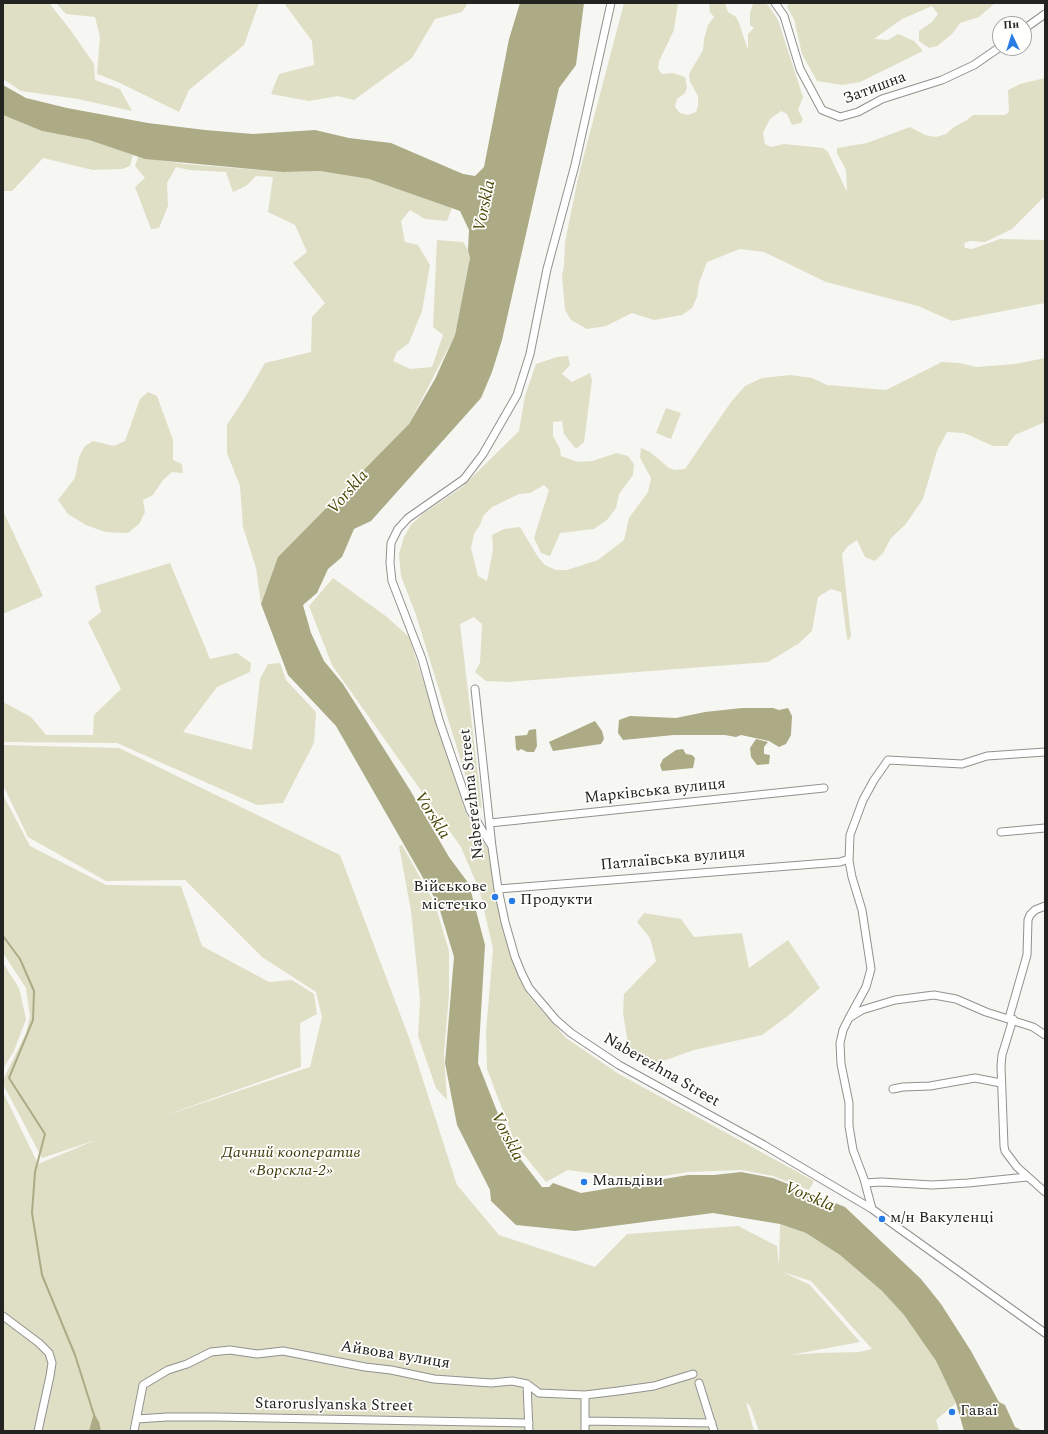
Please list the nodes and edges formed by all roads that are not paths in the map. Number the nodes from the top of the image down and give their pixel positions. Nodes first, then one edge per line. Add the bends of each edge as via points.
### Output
1 (610, 3) edge
2 (775, 3) edge
3 (1045, 14) edge
4 (1032, 23) edge
5 (992, 53) edge
6 (475, 689) dead end
7 (1045, 752) edge
8 (824, 788) dead end
9 (490, 823) junction
10 (1045, 828) edge
11 (1001, 832) dead end
12 (492, 847) junction
13 (849, 859) junction
14 (498, 889) junction
15 (1045, 906) edge
16 (850, 1018) junction
17 (1011, 1019) junction
18 (1045, 1035) edge
19 (1001, 1083) junction
20 (892, 1089) dead end
21 (1027, 1177) junction
22 (865, 1183) junction
23 (1045, 1192) edge
24 (872, 1209) junction
25 (3, 1316) edge
26 (1045, 1333) edge
27 (693, 1374) dead end
28 (699, 1383) dead end
29 (527, 1384) junction
30 (585, 1395) junction
31 (137, 1419) junction
32 (585, 1421) junction
33 (529, 1423) junction
34 (712, 1423) junction
35 (38, 1431) edge
36 (134, 1431) edge
37 (529, 1431) edge
38 (585, 1431) edge
39 (714, 1431) edge

1 - 12 street via 575,165 547,269 530,354 517,395 483,454 464,479 408,518 398,529 391,543 392,581 422,659 439,720 470,810
2 - 5 street, Затишна via 784,16 800,69 822,110 840,117 858,112 882,99 942,80 974,65
3 - 4 street
6 - 9 street, Naberezhna Street
7 - 13 street via 987,756 962,764 888,760 874,780 856,816 850,835
8 - 9 street, Марківська вулиця
9 - 12 street, Naberezhna Street
10 - 11 street
12 - 14 street, Naberezhna Street
13 - 14 street, Патлаївська вулиця via 840,862
13 - 16 street via 867,935 871,968 866,987
14 - 24 street, Naberezhna Street via 522,974 543,1005 571,1033 619,1065 764,1145
15 - 17 street via 1035,910 1028,920 1027,955
16 - 17 street via 862,1010 895,1000 934,995 947,996
16 - 22 street via 842,1030 841,1064 849,1103 853,1150
17 - 18 street via 1033,1026
17 - 19 street via 1002,1056
19 - 20 street via 975,1078 930,1086
19 - 21 street via 1005,1151
21 - 22 street via 968,1184
21 - 23 street
22 - 24 street
24 - 26 street, Naberezhna Street
25 - 35 street via 49,1353 52,1363
27 - 30 street, Айвова вулиця via 654,1386
28 - 34 street
29 - 30 street, Айвова вулиця via 539,1392
29 - 31 street, Айвова вулиця via 512,1381 491,1383 434,1379 283,1351 257,1354 230,1350 211,1352 168,1370 143,1385
29 - 33 street
30 - 32 street
31 - 33 street, Staroruslyanska Street via 191,1417
31 - 36 street, Айвова вулиця
32 - 34 street
32 - 38 street
33 - 37 street
34 - 39 street

